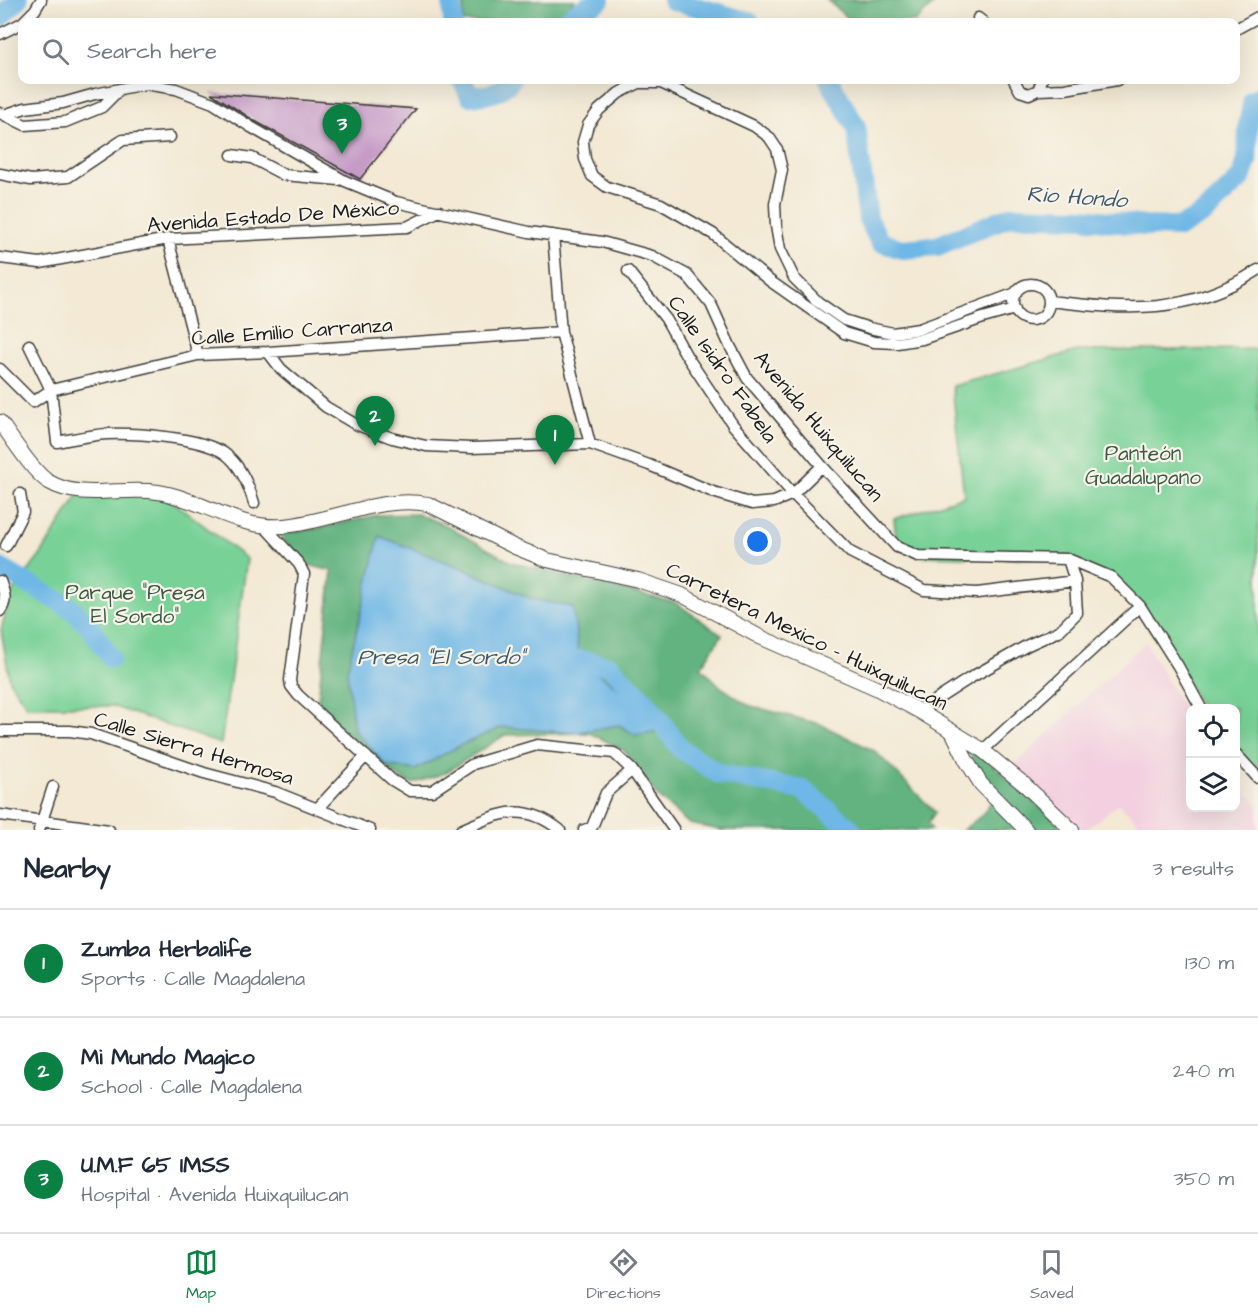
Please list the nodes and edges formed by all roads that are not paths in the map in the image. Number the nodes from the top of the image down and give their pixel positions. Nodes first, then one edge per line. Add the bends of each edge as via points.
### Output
1 (41, 0) edge
2 (1258, 17) edge
3 (28, 18) edge
4 (18, 25) edge
5 (1240, 27) edge
6 (0, 34) edge
7 (637, 84) edge
8 (663, 84) edge
9 (1016, 84) edge
10 (1096, 84) edge
11 (1040, 85) edge
12 (119, 90) junction
13 (2, 114) edge
14 (170, 137) dead end
15 (232, 155) dead end
16 (0, 174) edge
17 (345, 181) junction
18 (439, 211) junction
19 (554, 235) junction
20 (168, 239) junction
21 (0, 258) edge
22 (1258, 270) edge
23 (628, 272) dead end
24 (1016, 293) junction
25 (1049, 301) junction
26 (1015, 309) junction
27 (561, 332) junction
28 (29, 345) dead end
29 (268, 352) junction
30 (198, 355) junction
31 (0, 369) edge
32 (51, 390) junction
33 (0, 422) edge
34 (590, 444) junction
35 (822, 466) junction
36 (20, 494) dead end
37 (793, 494) junction
38 (254, 503) dead end
39 (265, 527) junction
40 (0, 536) edge
41 (1068, 559) junction
42 (0, 581) edge
43 (1075, 581) junction
44 (1140, 606) junction
45 (3, 607) edge
46 (1199, 704) edge
47 (919, 711) junction
48 (951, 729) junction
49 (0, 731) edge
50 (982, 751) junction
51 (366, 756) junction
52 (1240, 758) edge
53 (632, 770) junction
54 (1258, 778) edge
55 (52, 787) dead end
56 (317, 808) junction
57 (0, 815) edge
58 (41, 826) edge
59 (591, 829) edge
60 (109, 830) edge
61 (370, 830) edge
62 (461, 830) edge
63 (560, 830) edge
64 (674, 830) edge
65 (1026, 830) edge
66 (1072, 830) edge

1 - 3 street
2 - 5 street
4 - 6 street
7 - 26 street via 619,93 588,125 583,142 592,176 607,187 661,204 697,224 844,333 874,342 897,343 922,339
8 - 24 street via 754,126 769,137 777,149 782,170 775,204 780,249 794,278 844,320 892,333 919,329
9 - 11 street via 1029,94
10 - 11 street via 1065,90
12 - 13 street, Avenida Huixquilucan
12 - 13 street, Avenida Huixquilucan via 102,107 65,122 25,125
12 - 17 street, Avenida Huixquilucan via 145,84 176,89 213,103
14 - 16 street via 123,140 68,177 31,180
15 - 17 street via 252,158 284,175
17 - 18 street, Avenida Huixquilucan via 396,202
18 - 19 street, Avenida Huixquilucan
18 - 20 street, Avenida Estado De México via 406,227
19 - 27 street
19 - 35 street, Avenida Huixquilucan via 652,256 687,275 711,304 747,378
20 - 21 street, Avenida Estado De México via 40,263
20 - 30 street
22 - 25 street via 1235,285 1149,308 1105,308
23 - 37 street, Calle Isidro Fabela via 666,319 734,425
24 - 25 street via 1024,286 1035,285
24 - 26 street
25 - 26 street via 1046,312 1038,319 1027,320
27 - 29 street, Calle Emilio Carranza
27 - 34 street
28 - 32 street
29 - 30 street, Calle Emilio Carranza
29 - 34 street via 281,369 326,407 355,424 392,438 426,446 471,448
30 - 32 street, Calle Emilio Carranza
31 - 32 street, Calle Emilio Carranza via 33,402
32 - 38 street via 57,442 110,434 185,440 209,446 226,454 239,470
33 - 39 main road, Carretera Mexico - Huixquilucan via 43,478 57,486 79,491 160,492
34 - 37 street via 752,504 774,502
35 - 37 street
35 - 41 street, Avenida Huixquilucan via 897,547 918,556
36 - 40 street via 23,512 6,546
37 - 43 street, Calle Isidro Fabela via 850,552 924,590 977,593
39 - 47 main road, Carretera Mexico - Huixquilucan via 309,522 390,503 428,504 547,560 638,580 682,595 760,637
39 - 51 street via 304,574 290,680 298,696
41 - 43 street
41 - 44 street, Avenida Huixquilucan via 1111,577
42 - 45 street via 5,595
43 - 47 street via 1077,613 1059,631 970,678
44 - 46 street, Avenida Huixquilucan
44 - 50 street
47 - 48 main road, Carretera Mexico - Huixquilucan
48 - 50 main road, Carretera Mexico - Huixquilucan
48 - 65 main road via 981,784
49 - 56 street, Calle Sierra Hermosa via 70,730 90,734
50 - 66 main road, Carretera Mexico - Huixquilucan
51 - 53 street via 410,791 432,791 473,764 537,745 614,753
51 - 56 street
52 - 54 street
53 - 59 street via 606,793
53 - 64 street
55 - 58 street
56 - 61 street, Calle Sierra Hermosa
57 - 58 street
58 - 60 street
62 - 63 street via 498,814 517,811 532,814

